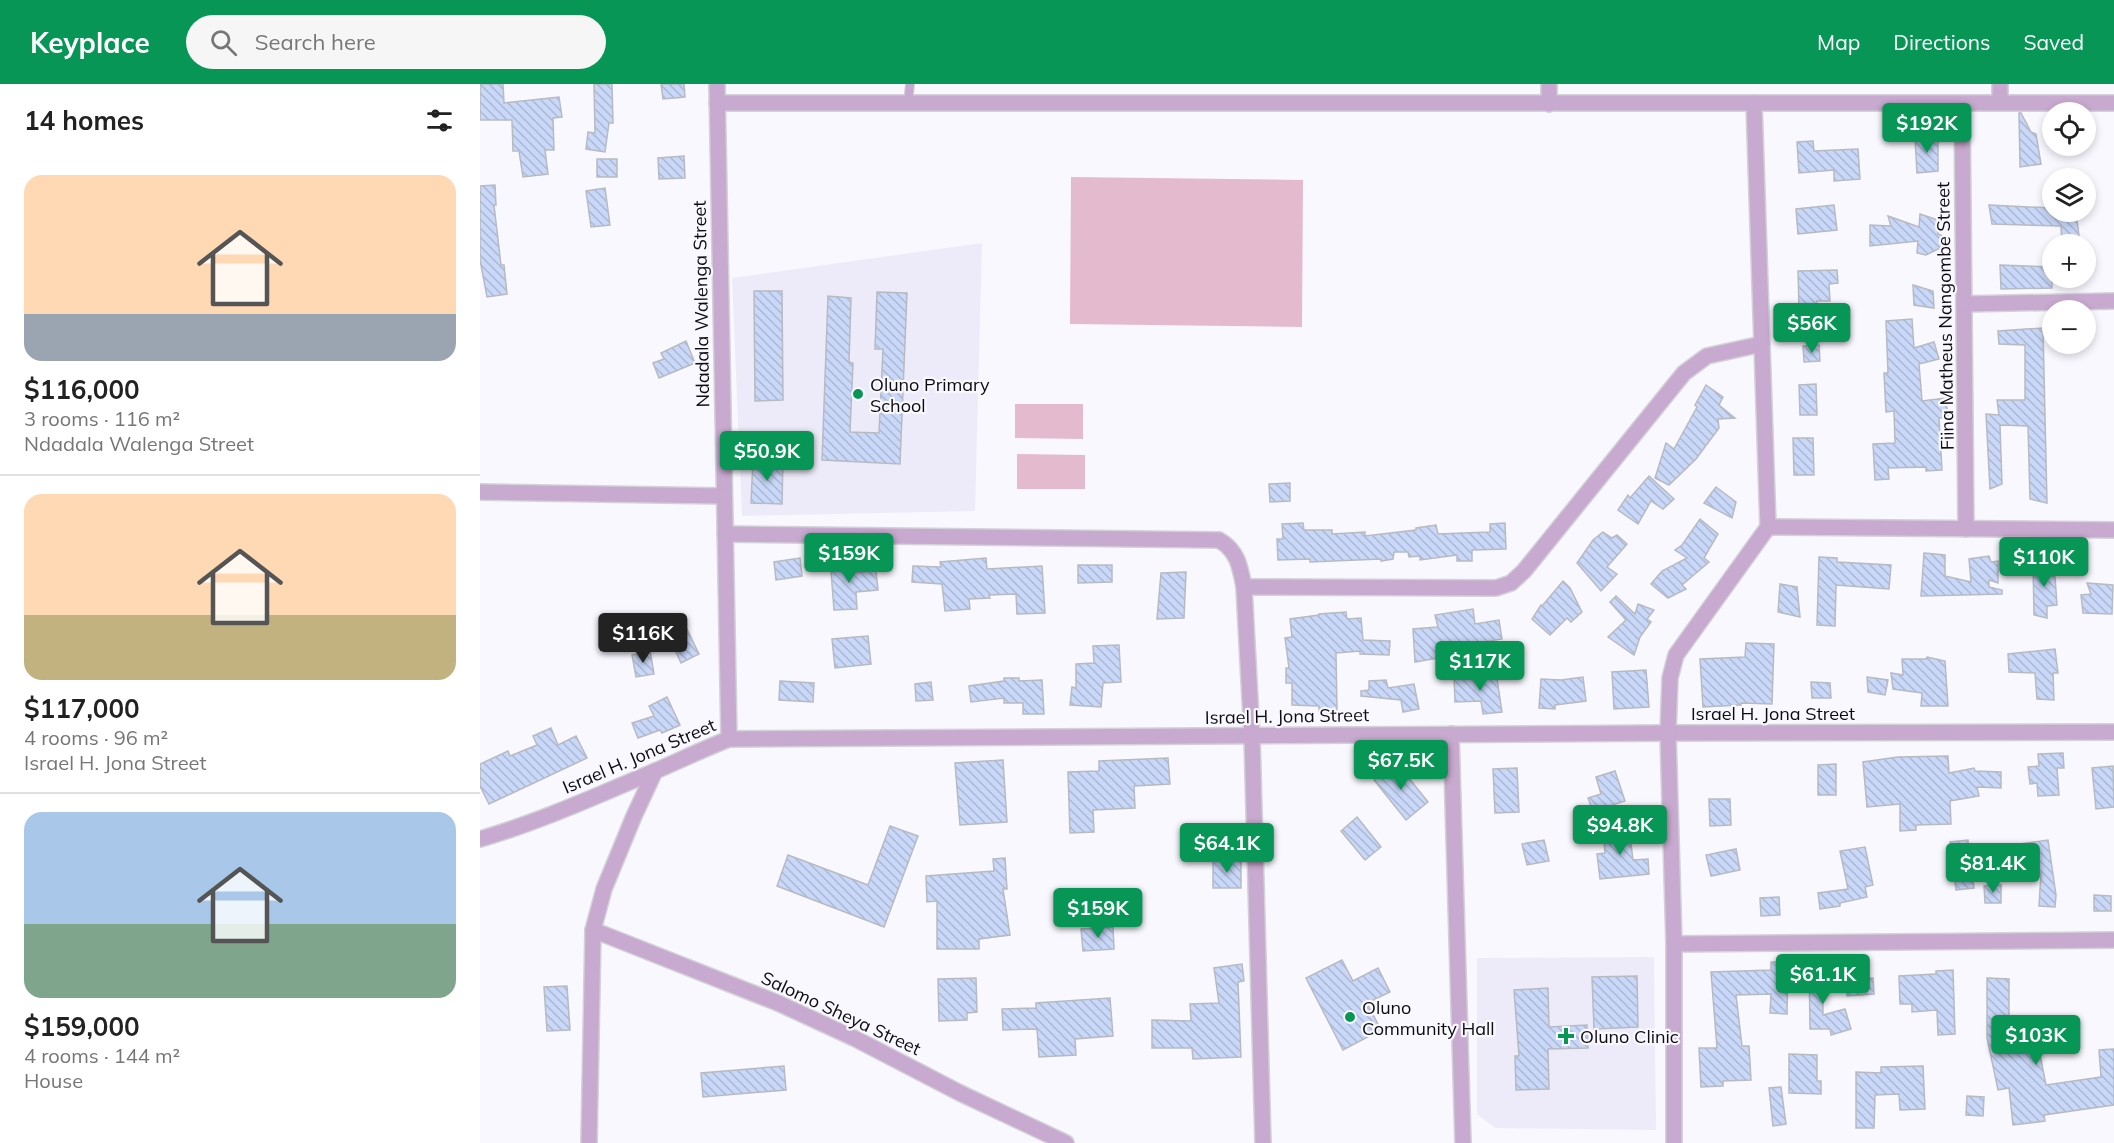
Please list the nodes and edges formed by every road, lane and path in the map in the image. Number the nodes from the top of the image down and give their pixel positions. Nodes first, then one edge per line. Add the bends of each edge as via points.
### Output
1 (717, 84) edge
2 (910, 84) edge
3 (1549, 84) edge
4 (2000, 84) edge
5 (2000, 102) junction
6 (2114, 102) edge
7 (717, 103) junction
8 (908, 103) junction
9 (1754, 103) junction
10 (1549, 104) junction
11 (1962, 104) junction
12 (2114, 301) edge
13 (1965, 304) junction
14 (1762, 344) junction
15 (480, 492) edge
16 (724, 496) junction
17 (1768, 527) junction
18 (1966, 529) junction
19 (2114, 530) edge
20 (725, 534) junction
21 (1244, 587) junction
22 (2114, 732) edge
23 (1668, 733) junction
24 (1451, 734) junction
25 (1252, 737) junction
26 (729, 739) junction
27 (655, 771) junction
28 (480, 839) edge
29 (593, 930) junction
30 (2114, 939) edge
31 (1674, 945) junction
32 (589, 1143) edge
33 (1066, 1143) edge
34 (1263, 1143) edge
35 (1463, 1143) edge
36 (1674, 1143) edge

1 - 7 street, Ndadala Walenga Street
2 - 8 lane
3 - 10 street
4 - 5 street
5 - 6 street
5 - 11 street
7 - 8 street
7 - 16 street, Ndadala Walenga Street
8 - 10 street
9 - 10 street
9 - 11 street
9 - 14 street
11 - 13 street, Fiina Matheus Nangombe Street
12 - 13 street
13 - 18 street, Fiina Matheus Nangombe Street
14 - 17 street
14 - 21 street via 1707,356 1684,373 1511,583 1496,588
15 - 16 street
16 - 20 street, Ndadala Walenga Street
17 - 18 street
17 - 23 street via 1676,655 1670,678
18 - 19 street
20 - 21 street via 1219,540 1236,555
20 - 26 street, Ndadala Walenga Street
21 - 25 street
22 - 23 street, Israel H. Jona Street
23 - 24 street, Israel H. Jona Street
23 - 31 street
24 - 25 street, Israel H. Jona Street
24 - 35 street
25 - 26 street, Israel H. Jona Street
25 - 34 street
26 - 27 street, Israel H. Jona Street
27 - 28 street, Israel H. Jona Street via 513,830
27 - 29 street via 604,889
29 - 32 street
29 - 33 street, Salomo Sheya Street via 778,1003
30 - 31 street
31 - 36 street

